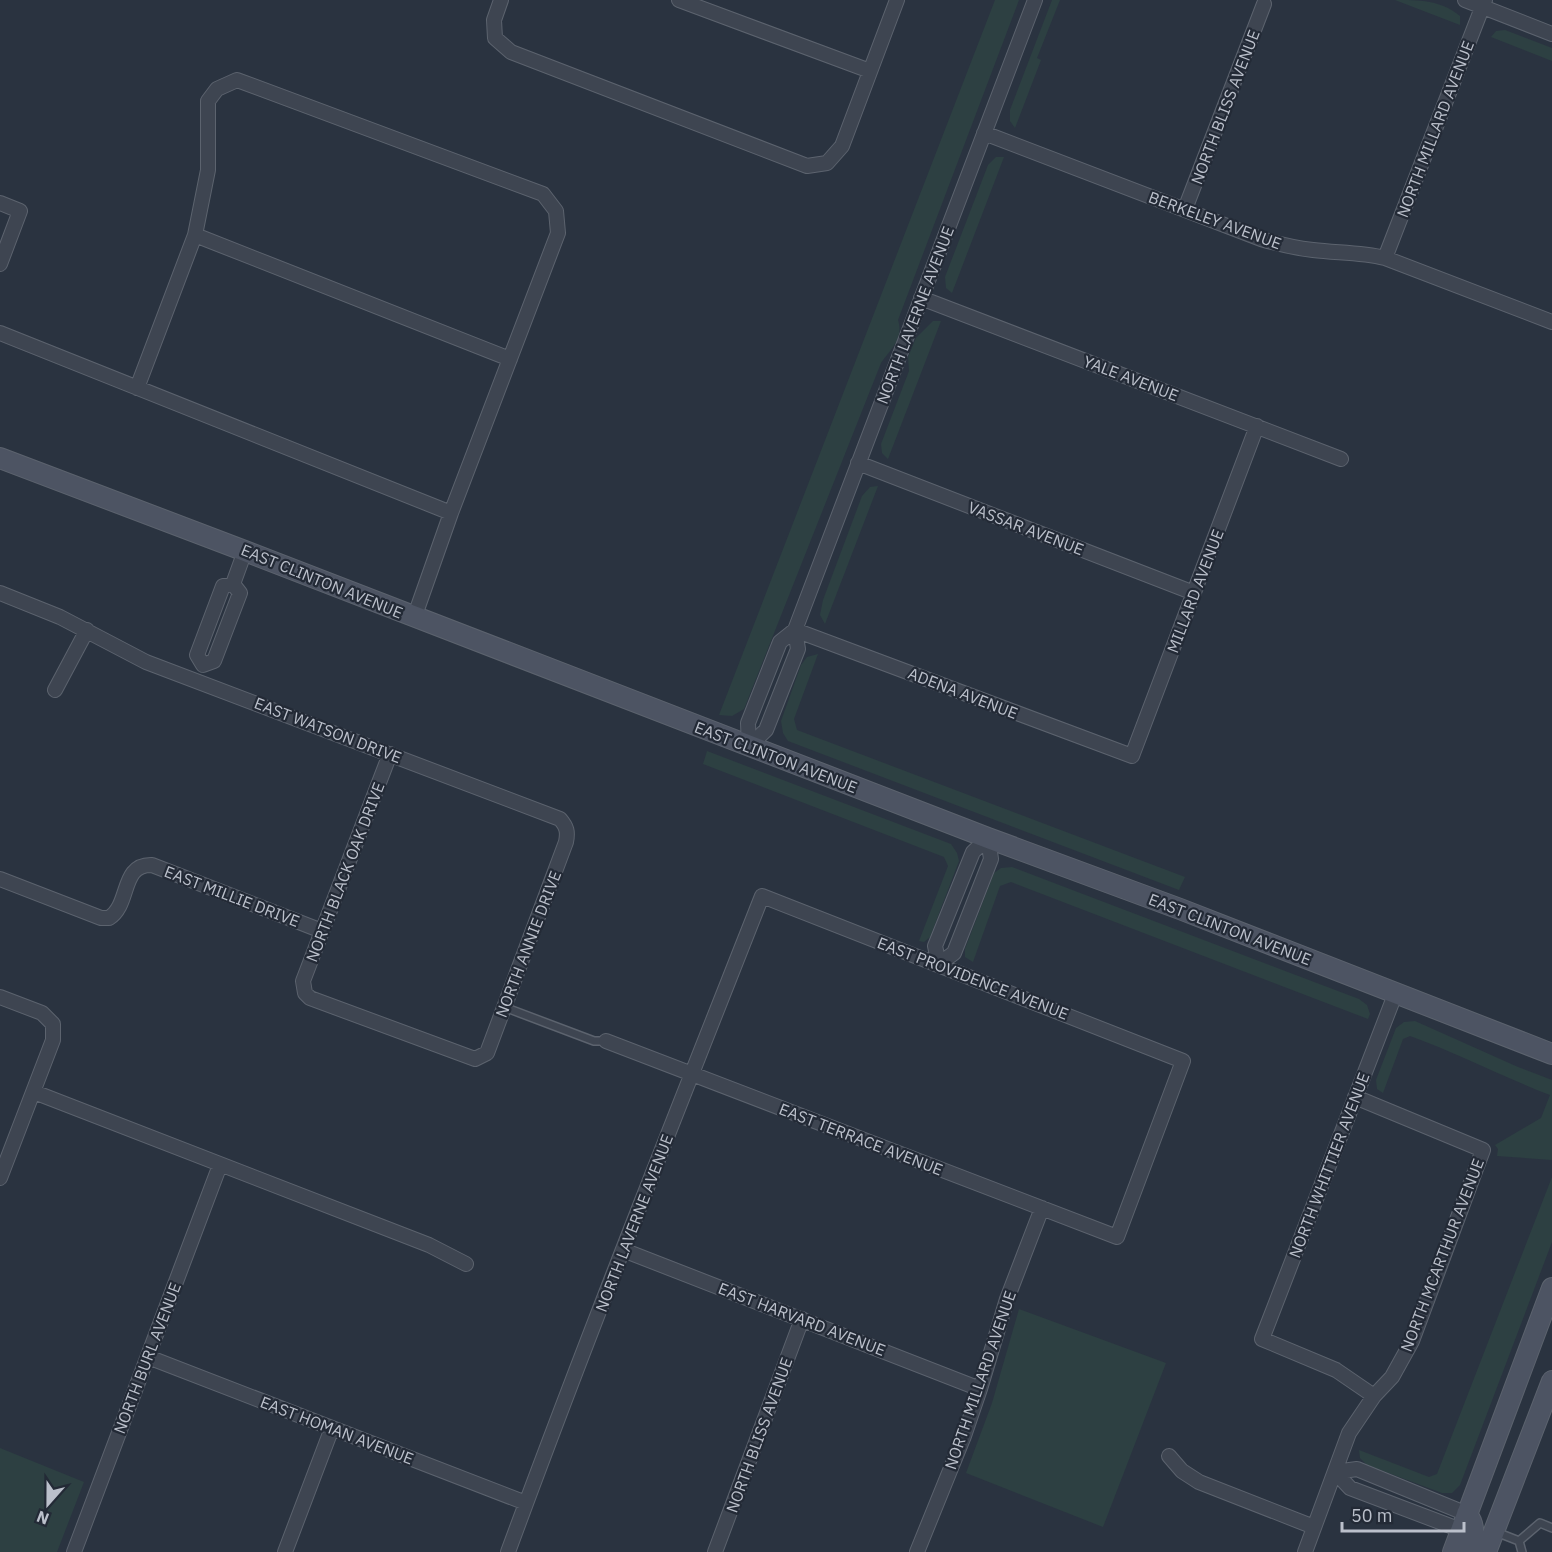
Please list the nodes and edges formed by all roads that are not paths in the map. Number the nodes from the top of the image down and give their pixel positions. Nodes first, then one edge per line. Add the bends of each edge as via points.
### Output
1 (501, 0) edge
2 (679, 0) edge
3 (897, 0) edge
4 (1035, 0) edge
5 (1465, 0) edge
6 (1484, 3) edge
7 (1264, 4) dead end
8 (1552, 34) edge
9 (870, 71) junction
10 (984, 134) junction
11 (0, 203) edge
12 (1185, 209) junction
13 (195, 235) junction
14 (1385, 258) junction
15 (0, 264) edge
16 (921, 298) junction
17 (1552, 322) edge
18 (0, 333) edge
19 (510, 359) junction
20 (137, 388) junction
21 (1257, 426) junction
22 (0, 458) edge
23 (1341, 459) dead end
24 (858, 463) junction
25 (451, 513) junction
26 (245, 551) junction
27 (0, 593) edge
28 (1194, 593) junction
29 (414, 618) junction
30 (87, 630) junction
31 (795, 630) junction
32 (198, 681) junction
33 (55, 690) dead end
34 (749, 746) junction
35 (390, 754) junction
36 (1132, 756) joint
37 (567, 829) joint
38 (988, 838) junction
39 (0, 879) edge
40 (762, 896) joint
41 (322, 931) junction
42 (939, 964) junction
43 (1396, 992) junction
44 (0, 998) edge
45 (504, 1007) junction
46 (606, 1041) joint
47 (1552, 1054) edge
48 (482, 1056) joint
49 (692, 1074) junction
50 (34, 1092) junction
51 (1355, 1097) junction
52 (219, 1165) junction
53 (0, 1178) edge
54 (1042, 1208) junction
55 (1117, 1237) joint
56 (623, 1250) junction
57 (466, 1264) dead end
58 (1552, 1288) edge
59 (802, 1319) junction
60 (148, 1357) junction
61 (980, 1389) junction
62 (1551, 1389) edge
63 (1374, 1396) junction
64 (332, 1428) junction
65 (1169, 1456) dead end
66 (1335, 1472) junction
67 (526, 1503) junction
68 (1464, 1522) junction
69 (1314, 1527) junction
70 (1552, 1528) edge
71 (1494, 1531) junction
72 (1519, 1541) junction
73 (74, 1552) edge
74 (285, 1552) edge
75 (508, 1552) edge
76 (715, 1552) edge
77 (917, 1552) edge
78 (1305, 1552) edge
79 (1453, 1552) edge
80 (1468, 1552) edge
81 (1486, 1552) edge
82 (1521, 1552) edge

1 - 9 street via 494,20 495,38 511,52 807,166 827,163 842,146
2 - 9 street
3 - 9 street
4 - 10 street, NORTH LAVERNE AVENUE
5 - 6 street
6 - 8 street
6 - 14 street, NORTH MILLARD AVENUE
7 - 12 street, NORTH BLISS AVENUE
10 - 12 street, BERKELEY AVENUE
10 - 16 street, NORTH LAVERNE AVENUE
11 - 15 street via 20,211
12 - 14 street, BERKELEY AVENUE via 1288,247
13 - 19 street
13 - 19 street via 208,170 208,101 217,89 237,80 543,194 556,211 558,233
13 - 20 street
14 - 17 street, BERKELEY AVENUE
16 - 21 street, YALE AVENUE
16 - 24 street, NORTH LAVERNE AVENUE
18 - 20 street
19 - 25 street
20 - 25 street
21 - 23 street, YALE AVENUE
21 - 28 street, MILLARD AVENUE
22 - 26 street, EAST CLINTON AVENUE
24 - 28 street, VASSAR AVENUE
24 - 31 street, NORTH LAVERNE AVENUE
25 - 29 street
26 - 29 street, EAST CLINTON AVENUE
26 - 32 street via 233,584 223,586 197,654 203,665
27 - 30 street, EAST WATSON DRIVE
28 - 36 street, MILLARD AVENUE
29 - 34 street, EAST CLINTON AVENUE
30 - 32 street, EAST WATSON DRIVE via 133,656
30 - 33 street
31 - 34 street via 780,642 772,662 748,723
31 - 36 street, ADENA AVENUE
32 - 35 street, EAST WATSON DRIVE
34 - 38 street, EAST CLINTON AVENUE
35 - 37 street, EAST WATSON DRIVE via 560,819
35 - 41 street, NORTH BLACK OAK DRIVE
37 - 45 street, NORTH ANNIE DRIVE via 566,842
38 - 42 street via 973,852 935,946
38 - 42 street via 991,858 954,953
38 - 43 street, EAST CLINTON AVENUE
39 - 41 street, EAST MILLIE DRIVE via 109,918 118,908 136,868 152,865
40 - 42 street, EAST PROVIDENCE AVENUE
40 - 49 street, NORTH LAVERNE AVENUE
41 - 48 street, NORTH BLACK OAK DRIVE via 303,981 310,998 468,1057
42 - 55 street, EAST PROVIDENCE AVENUE via 1183,1061
43 - 47 street, EAST CLINTON AVENUE
43 - 51 street, NORTH WHITTIER AVENUE
44 - 50 street via 42,1013 53,1024 53,1040
45 - 46 lane via 594,1041
45 - 48 street, NORTH ANNIE DRIVE via 487,1053
46 - 49 street, EAST TERRACE AVENUE
49 - 54 street, EAST TERRACE AVENUE
49 - 56 street, NORTH LAVERNE AVENUE
50 - 52 street
50 - 53 street
51 - 63 street, NORTH WHITTIER AVENUE via 1262,1338 1347,1375
51 - 63 street, NORTH MCARTHUR AVENUE via 1483,1149 1412,1341 1392,1377
52 - 57 street via 429,1245
52 - 60 street, NORTH BURL AVENUE
54 - 55 street, EAST TERRACE AVENUE
54 - 61 street, NORTH MILLARD AVENUE via 1007,1299
56 - 59 street, EAST HARVARD AVENUE
56 - 67 street, NORTH LAVERNE AVENUE
58 - 68 street
59 - 61 street, EAST HARVARD AVENUE
59 - 76 street, NORTH BLISS AVENUE
60 - 64 street, EAST HOMAN AVENUE
60 - 73 street, NORTH BURL AVENUE
61 - 77 street, NORTH MILLARD AVENUE
62 - 71 street
63 - 66 street, NORTH MCARTHUR AVENUE via 1350,1433
64 - 67 street, EAST HOMAN AVENUE
64 - 74 street
65 - 69 street via 1199,1482
66 - 68 street via 1357,1469
66 - 69 street, NORTH MCARTHUR AVENUE
67 - 75 street, NORTH LAVERNE AVENUE
68 - 79 street
68 - 80 street via 1474,1528
69 - 78 street, NORTH MCARTHUR AVENUE
70 - 72 lane via 1540,1523
71 - 72 lane
71 - 81 street
72 - 82 lane

